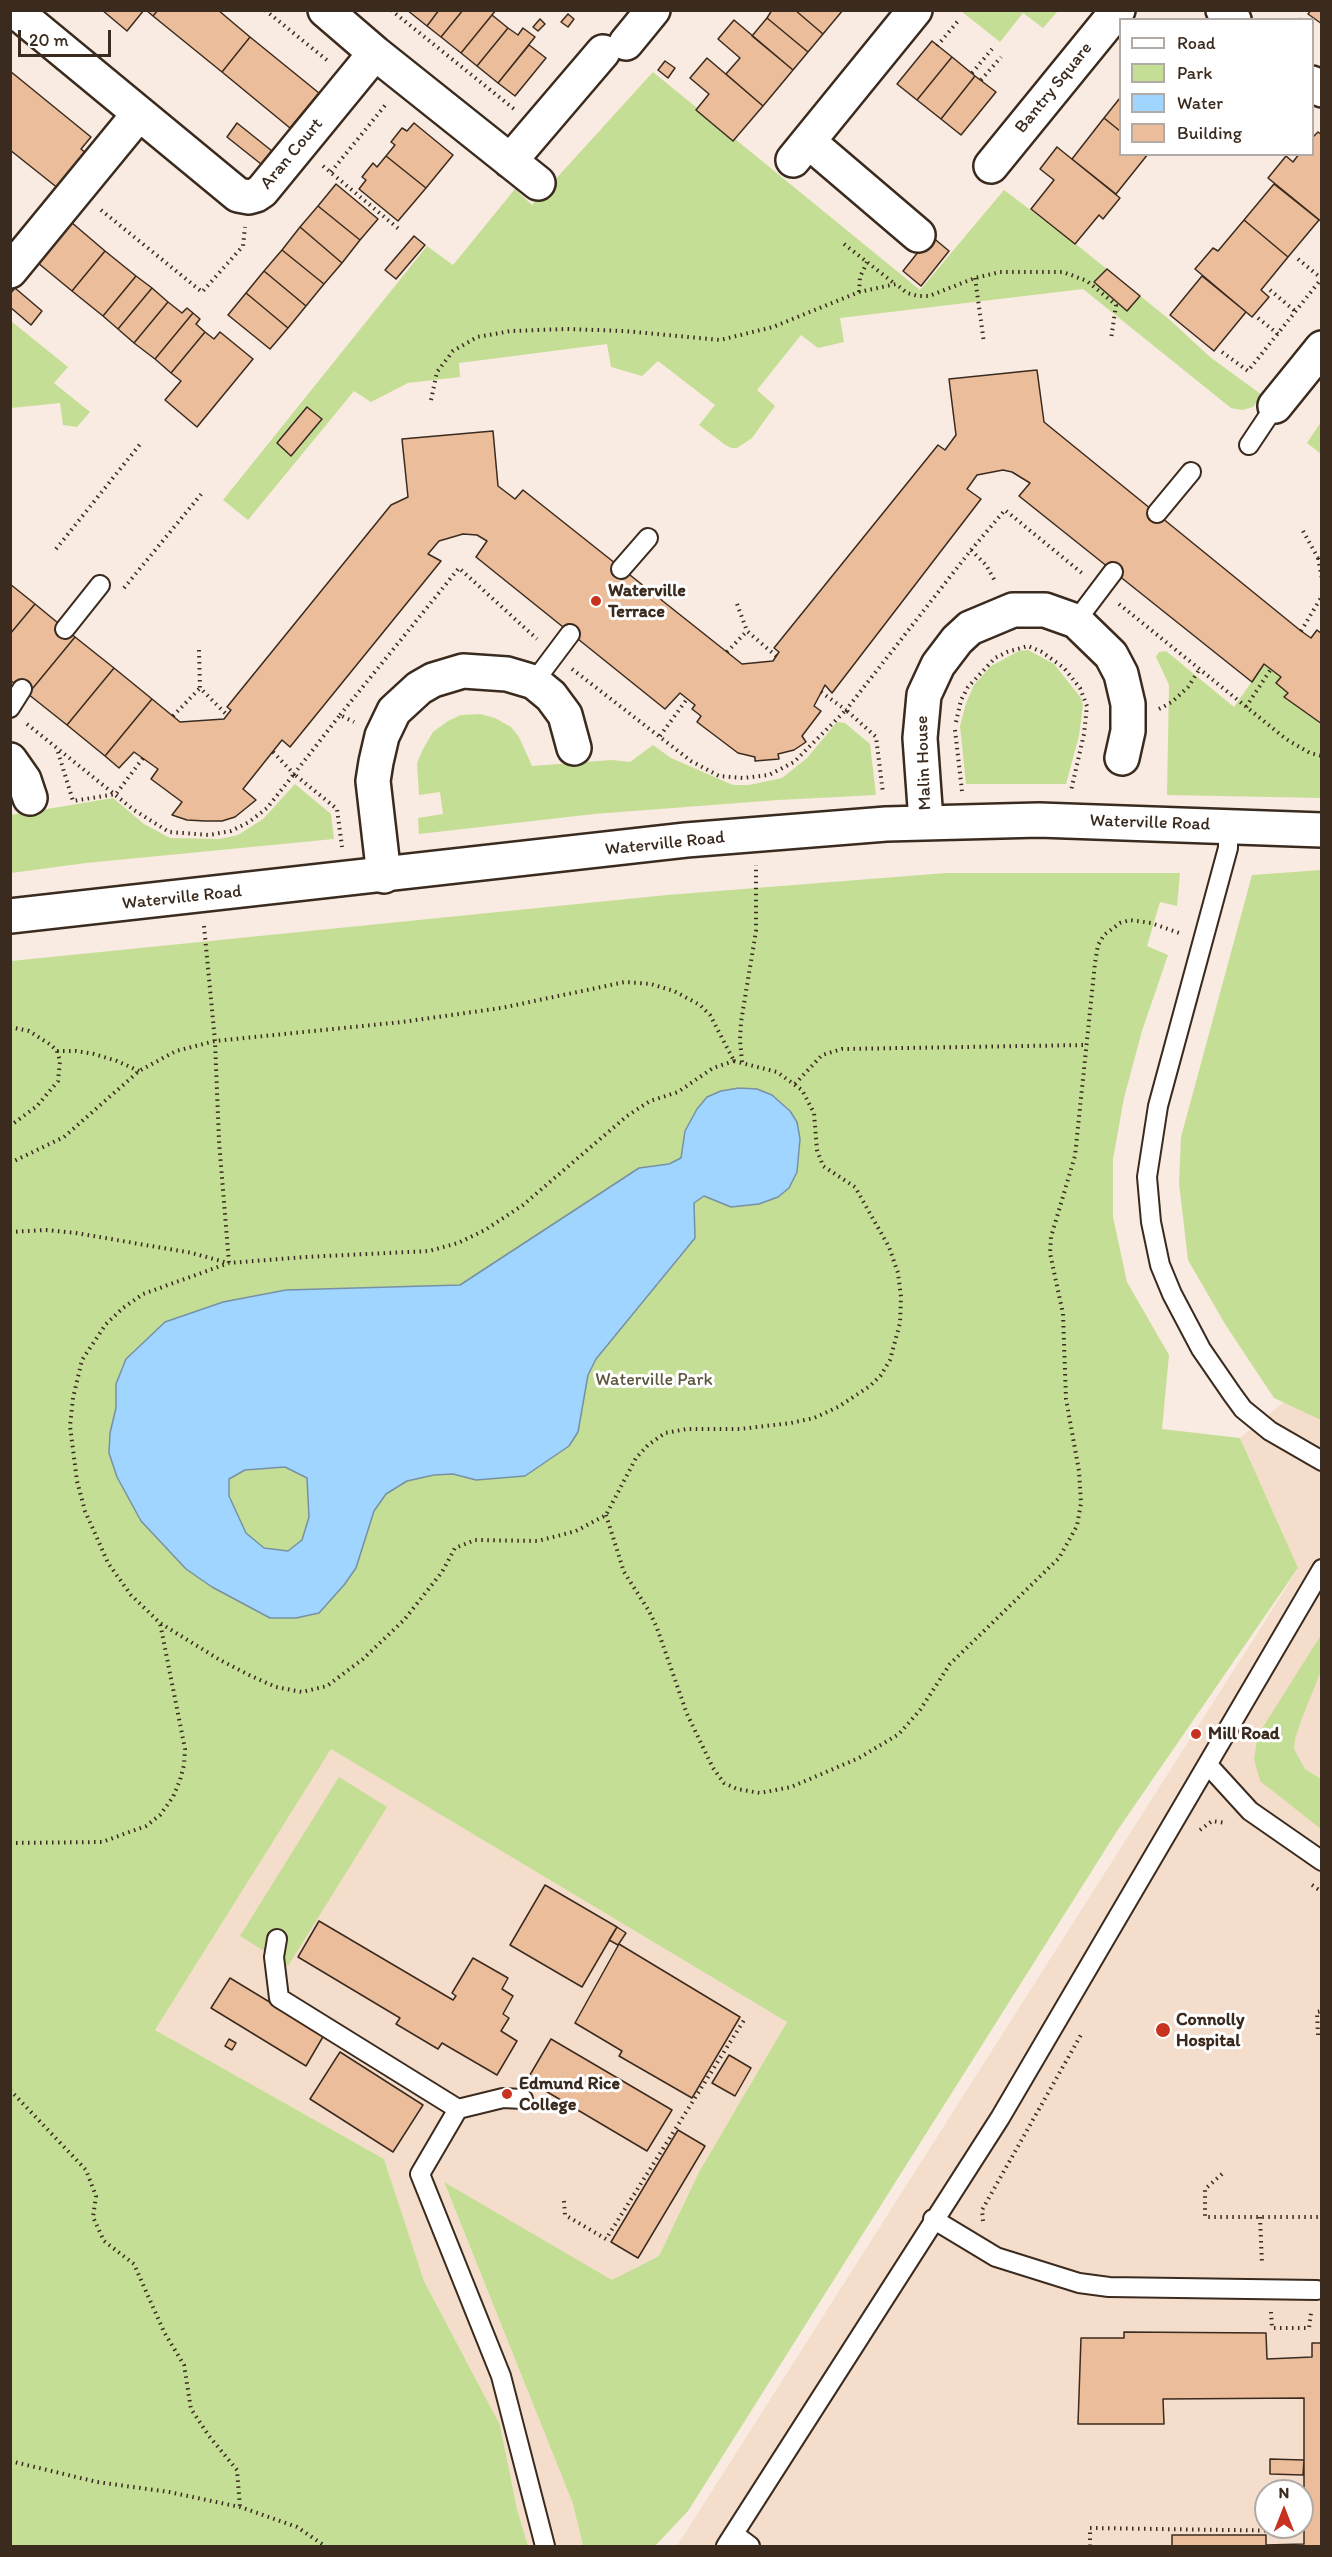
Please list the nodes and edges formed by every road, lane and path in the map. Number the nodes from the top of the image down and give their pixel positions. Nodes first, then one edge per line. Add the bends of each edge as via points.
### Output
1 (14, 10) edge
2 (265, 10) edge
3 (325, 10) edge
4 (391, 10) edge
5 (653, 10) edge
6 (915, 10) edge
7 (1118, 10) edge
8 (958, 21) dead end
9 (937, 46) dead end
10 (992, 49) dead end
11 (375, 53) junction
12 (1001, 57) dead end
13 (972, 73) dead end
14 (407, 78) junction
15 (352, 80) junction
16 (981, 80) dead end
17 (138, 115) junction
18 (538, 128) junction
19 (299, 146) junction
20 (510, 161) junction
21 (991, 165) dead end
22 (331, 172) junction
23 (538, 183) dead end
24 (77, 190) junction
25 (249, 197) junction
26 (400, 230) dead end
27 (918, 235) dead end
28 (844, 244) dead end
29 (1298, 259) dead end
30 (867, 262) junction
31 (10, 271) edge
32 (975, 278) junction
33 (1321, 278) edge
34 (896, 284) junction
35 (1270, 290) dead end
36 (859, 291) junction
37 (1296, 311) junction
38 (1258, 318) dead end
39 (1278, 334) junction
40 (1111, 339) dead end
41 (984, 343) dead end
42 (1322, 348) edge
43 (1222, 352) dead end
44 (431, 400) dead end
45 (1275, 406) joint
46 (141, 443) dead end
47 (1249, 445) dead end
48 (1191, 472) dead end
49 (203, 492) dead end
50 (1157, 513) dead end
51 (1303, 531) dead end
52 (648, 538) dead end
53 (56, 549) dead end
54 (971, 550) junction
55 (1320, 557) edge
56 (621, 569) dead end
57 (1113, 572) dead end
58 (1322, 579) edge
59 (100, 585) dead end
60 (123, 589) dead end
61 (1101, 589) junction
62 (1322, 596) edge
63 (737, 604) dead end
64 (1008, 612) junction
65 (1076, 621) junction
66 (65, 629) dead end
67 (747, 631) junction
68 (1301, 631) dead end
69 (570, 634) dead end
70 (199, 650) dead end
71 (727, 652) dead end
72 (555, 656) junction
73 (776, 656) dead end
74 (1271, 669) dead end
75 (1198, 670) junction
76 (534, 682) junction
77 (200, 688) junction
78 (22, 689) dead end
79 (821, 692) dead end
80 (687, 699) dead end
81 (1246, 707) junction
82 (10, 708) edge
83 (846, 710) junction
84 (228, 715) dead end
85 (340, 715) junction
86 (173, 716) dead end
87 (1128, 716) junction
88 (26, 723) dead end
89 (382, 736) junction
90 (660, 736) junction
91 (574, 748) dead end
92 (57, 749) junction
93 (273, 752) dead end
94 (1322, 756) edge
95 (143, 758) dead end
96 (1122, 758) dead end
97 (10, 760) edge
98 (294, 774) junction
99 (1070, 793) dead end
100 (116, 794) junction
101 (962, 794) dead end
102 (30, 798) dead end
103 (926, 821) junction
104 (886, 824) junction
105 (1228, 826) junction
106 (1322, 830) edge
107 (755, 835) junction
108 (384, 876) junction
109 (345, 880) junction
110 (200, 896) junction
111 (10, 916) edge
112 (1203, 941) junction
113 (10, 1027) edge
114 (215, 1041) junction
115 (1085, 1045) junction
116 (57, 1051) junction
117 (734, 1061) junction
118 (742, 1062) junction
119 (139, 1071) junction
120 (795, 1084) junction
121 (10, 1126) edge
122 (10, 1163) edge
123 (10, 1232) edge
124 (229, 1263) junction
125 (1322, 1461) edge
126 (606, 1515) junction
127 (1322, 1569) edge
128 (160, 1623) junction
129 (1208, 1765) junction
130 (1232, 1828) dead end
131 (1196, 1837) dead end
132 (10, 1843) edge
133 (1322, 1861) edge
134 (1304, 1879) dead end
135 (1322, 1892) edge
136 (277, 1939) dead end
137 (1322, 2011) edge
138 (746, 2017) dead end
139 (1086, 2026) dead end
140 (1318, 2035) dead end
141 (10, 2090) edge
142 (523, 2099) dead end
143 (458, 2109) junction
144 (1222, 2174) dead end
145 (564, 2200) dead end
146 (1260, 2217) junction
147 (1322, 2217) edge
148 (933, 2219) junction
149 (986, 2226) dead end
150 (1262, 2288) junction
151 (1317, 2290) dead end
152 (10, 2460) edge
153 (240, 2507) junction
154 (1254, 2531) edge
155 (730, 2540) edge
156 (325, 2547) edge
157 (545, 2547) edge
158 (750, 2547) edge
159 (1089, 2547) edge

1 - 17 street, Aran Court
2 - 15 path
3 - 11 street
4 - 18 path
5 - 18 street
6 - 27 street via 801,151
7 - 21 street, Bantry Square
8 - 9 path
10 - 13 path
11 - 14 street
11 - 15 street, Aran Court
12 - 16 path
14 - 20 street
14 - 22 path
15 - 19 street, Aran Court
17 - 24 street
17 - 25 street, Aran Court via 238,195
18 - 20 street
19 - 22 path
19 - 25 street, Aran Court via 262,191
20 - 23 street
22 - 26 path
24 - 25 path via 202,292 243,246
24 - 31 street
28 - 30 path
29 - 33 path
30 - 34 path
30 - 36 path
32 - 34 path via 929,296 907,292
32 - 40 path via 1000,272 1034,271 1063,272 1088,281 1116,305
32 - 41 path
33 - 37 path
34 - 36 path
35 - 37 path
36 - 44 path via 773,327 720,340 566,329 511,331 477,338 453,351 437,372
37 - 39 path
38 - 39 path
39 - 43 path via 1248,371
42 - 45 street
45 - 47 lane
46 - 53 path
48 - 50 lane
49 - 60 path
51 - 55 path
52 - 56 lane
54 - 61 path via 1005,510
54 - 64 path via 994,576
54 - 83 path
55 - 58 path
57 - 61 lane
59 - 66 lane
61 - 65 lane
61 - 75 path
62 - 68 path
63 - 67 path
64 - 65 street, Malin House via 1045,610
64 - 103 street, Malin House via 970,628 957,640 938,665 924,695 920,738
65 - 87 street, Malin House via 1111,655 1121,674
67 - 71 path
67 - 73 path
69 - 72 lane
70 - 77 path
72 - 76 lane
72 - 85 path via 459,568
72 - 90 path
74 - 81 path
75 - 81 path
75 - 87 path via 1172,702 1153,712
76 - 89 street via 492,672 463,670 449,674 406,698 394,711
76 - 91 street via 551,696 565,716
77 - 84 path
77 - 86 path
78 - 82 lane
79 - 83 path
80 - 90 path
81 - 94 path via 1286,739
83 - 90 path via 794,762 769,775 719,776 691,761
83 - 104 path via 876,737
85 - 89 path
85 - 98 path
87 - 96 street, Malin House
88 - 92 path
89 - 108 street via 374,780
92 - 100 path
92 - 100 path via 73,801
93 - 98 path
95 - 100 path
97 - 102 street via 24,780
98 - 100 path via 267,808 249,822 209,835 170,832
98 - 109 path via 337,809
99 - 101 path via 1084,734 1084,697 1064,668 1029,646 995,658 976,676 962,700 955,731
103 - 104 street, Waterville Road
103 - 105 street, Waterville Road via 1074,820
104 - 107 street, Waterville Road
105 - 106 street, Waterville Road
105 - 112 lane via 1228,848
107 - 108 street, Waterville Road
107 - 118 path via 756,931 741,1022
108 - 109 street, Waterville Road
109 - 110 street, Waterville Road
110 - 111 street, Waterville Road
110 - 114 path
112 - 115 path via 1151,923 1130,920 1113,927 1098,945
112 - 125 lane via 1166,1068 1151,1142 1148,1200 1155,1244 1172,1294 1201,1348 1243,1409 1270,1431
113 - 116 path via 29,1031
114 - 117 path via 481,1011 625,982 674,991 700,1005 710,1015
114 - 119 path via 176,1051
114 - 124 path
115 - 120 path via 842,1049 822,1055
115 - 126 path via 1075,1156 1051,1237 1050,1253 1063,1314 1066,1399 1079,1471 1081,1503 1077,1526 1059,1558 950,1664 899,1734 859,1758 791,1787 760,1793 724,1783 687,1714 657,1628 624,1572
116 - 119 path via 94,1054
116 - 121 path via 58,1080 37,1106
117 - 118 path
117 - 124 path via 713,1068 678,1092 650,1101 627,1116 523,1205 458,1243 429,1251
118 - 120 path via 777,1072
119 - 122 path via 64,1137
120 - 126 path via 808,1098 814,1113 817,1150 823,1166 855,1187 894,1258 901,1309 890,1360 881,1375 859,1394 814,1418 769,1427 665,1433 636,1458
123 - 124 path via 76,1233
124 - 128 path via 143,1294 123,1308 106,1324 82,1360 73,1398 72,1449 76,1481 86,1511 120,1582
126 - 128 path via 576,1531 538,1541 475,1540 455,1548 423,1598 379,1645 327,1686 302,1692 276,1687 220,1660
127 - 129 lane
128 - 132 path via 184,1765 172,1797 160,1815 146,1826 102,1842
129 - 133 lane via 1250,1811
129 - 148 lane via 1000,2118
130 - 131 path via 1224,1822 1212,1821
134 - 135 path
136 - 143 lane via 274,1957 279,1998
137 - 140 path via 1317,2012
138 - 145 path via 606,2239 565,2216
139 - 149 path via 982,2210
141 - 153 path via 86,2170 96,2196 93,2217 104,2241 134,2264 184,2365 191,2409 237,2470
142 - 143 lane via 503,2098
143 - 157 lane via 420,2174 501,2376
144 - 146 path via 1205,2189 1205,2217
146 - 147 path
146 - 150 path
148 - 150 lane via 996,2257 1071,2281 1109,2287
148 - 155 lane
150 - 151 lane
152 - 153 path via 97,2482
153 - 156 path via 297,2527
154 - 159 path via 1090,2528
155 - 158 lane

